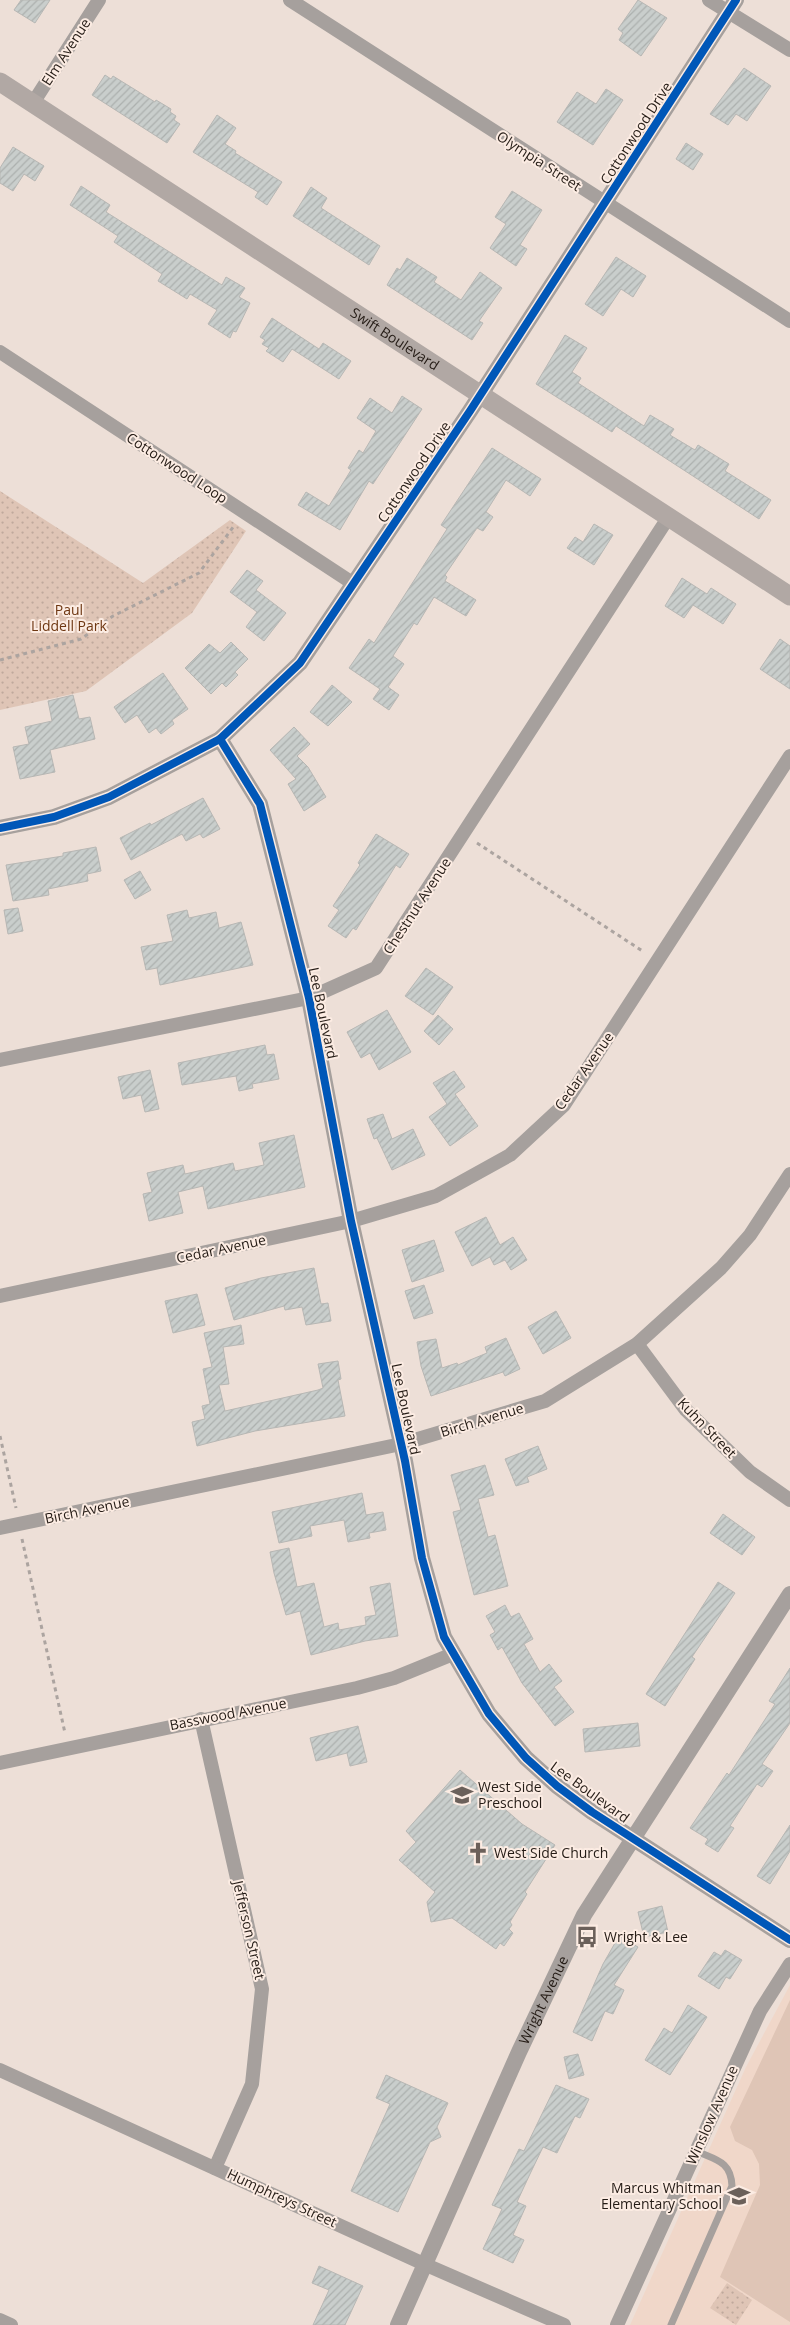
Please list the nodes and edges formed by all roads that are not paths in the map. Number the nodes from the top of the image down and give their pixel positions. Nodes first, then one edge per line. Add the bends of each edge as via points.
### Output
1 (99, 0) edge
2 (290, 0) edge
3 (709, 0) edge
4 (732, 6) edge
5 (790, 50) edge
6 (0, 82) edge
7 (32, 103) junction
8 (605, 204) junction
9 (790, 321) edge
10 (0, 352) edge
11 (480, 395) junction
12 (668, 518) junction
13 (354, 584) junction
14 (790, 596) edge
15 (220, 740) junction
16 (790, 756) edge
17 (0, 828) edge
18 (309, 998) junction
19 (0, 1060) edge
20 (790, 1174) edge
21 (351, 1221) junction
22 (0, 1296) edge
23 (637, 1344) junction
24 (401, 1444) junction
25 (790, 1500) edge
26 (0, 1528) edge
27 (790, 1594) edge
28 (453, 1654) junction
29 (201, 1719) junction
30 (0, 1763) edge
31 (633, 1839) junction
32 (790, 1940) edge
33 (790, 1964) edge
34 (0, 2070) edge
35 (696, 2151) junction
36 (215, 2168) junction
37 (424, 2264) junction
38 (0, 2320) edge
39 (11, 2325) edge
40 (398, 2325) edge
41 (564, 2325) edge
42 (617, 2325) edge
43 (671, 2325) edge

1 - 7 street, Elm Avenue
2 - 8 street, Olympia Street
3 - 4 street
4 - 5 street
4 - 8 street, Cottonwood Drive
6 - 7 main road, Swift Boulevard
7 - 11 main road, Swift Boulevard
8 - 9 street, Olympia Street
8 - 11 street, Cottonwood Drive
10 - 13 street, Cottonwood Loop
11 - 12 main road, Swift Boulevard
11 - 13 street, Cottonwood Drive
12 - 14 main road, Swift Boulevard
12 - 18 street, Chestnut Avenue via 376,968
13 - 15 street, Cottonwood Drive via 300,663
15 - 17 street, Cottonwood Drive via 110,797 54,817
15 - 18 street, Lee Boulevard via 260,804
16 - 21 street, Cedar Avenue via 564,1105 510,1155 436,1196
18 - 19 street, Chestnut Avenue
18 - 21 street, Lee Boulevard
20 - 23 street, Birch Avenue via 750,1235 721,1268
21 - 22 street, Cedar Avenue
21 - 24 street, Lee Boulevard
23 - 24 street, Birch Avenue via 545,1401
23 - 25 street, Kuhn Street via 686,1410 750,1472
24 - 26 street, Birch Avenue
24 - 28 street, Lee Boulevard via 422,1558 444,1637
27 - 31 street, Wright Avenue
28 - 29 street, Basswood Avenue via 394,1678 357,1688
28 - 31 street, Lee Boulevard via 489,1714 526,1758 557,1786
29 - 30 street, Basswood Avenue
29 - 36 street, Jefferson Street via 262,1989 252,2084
31 - 32 street, Lee Boulevard
31 - 37 street, Wright Avenue via 569,1944
33 - 35 street, Winslow Avenue via 760,2011
34 - 36 street, Humphreys Street
35 - 42 street, Winslow Avenue
35 - 43 lane via 721,2162 731,2173 732,2186
36 - 37 street, Humphreys Street
37 - 40 street, Wright Avenue
37 - 41 street, Humphreys Street
38 - 39 street

